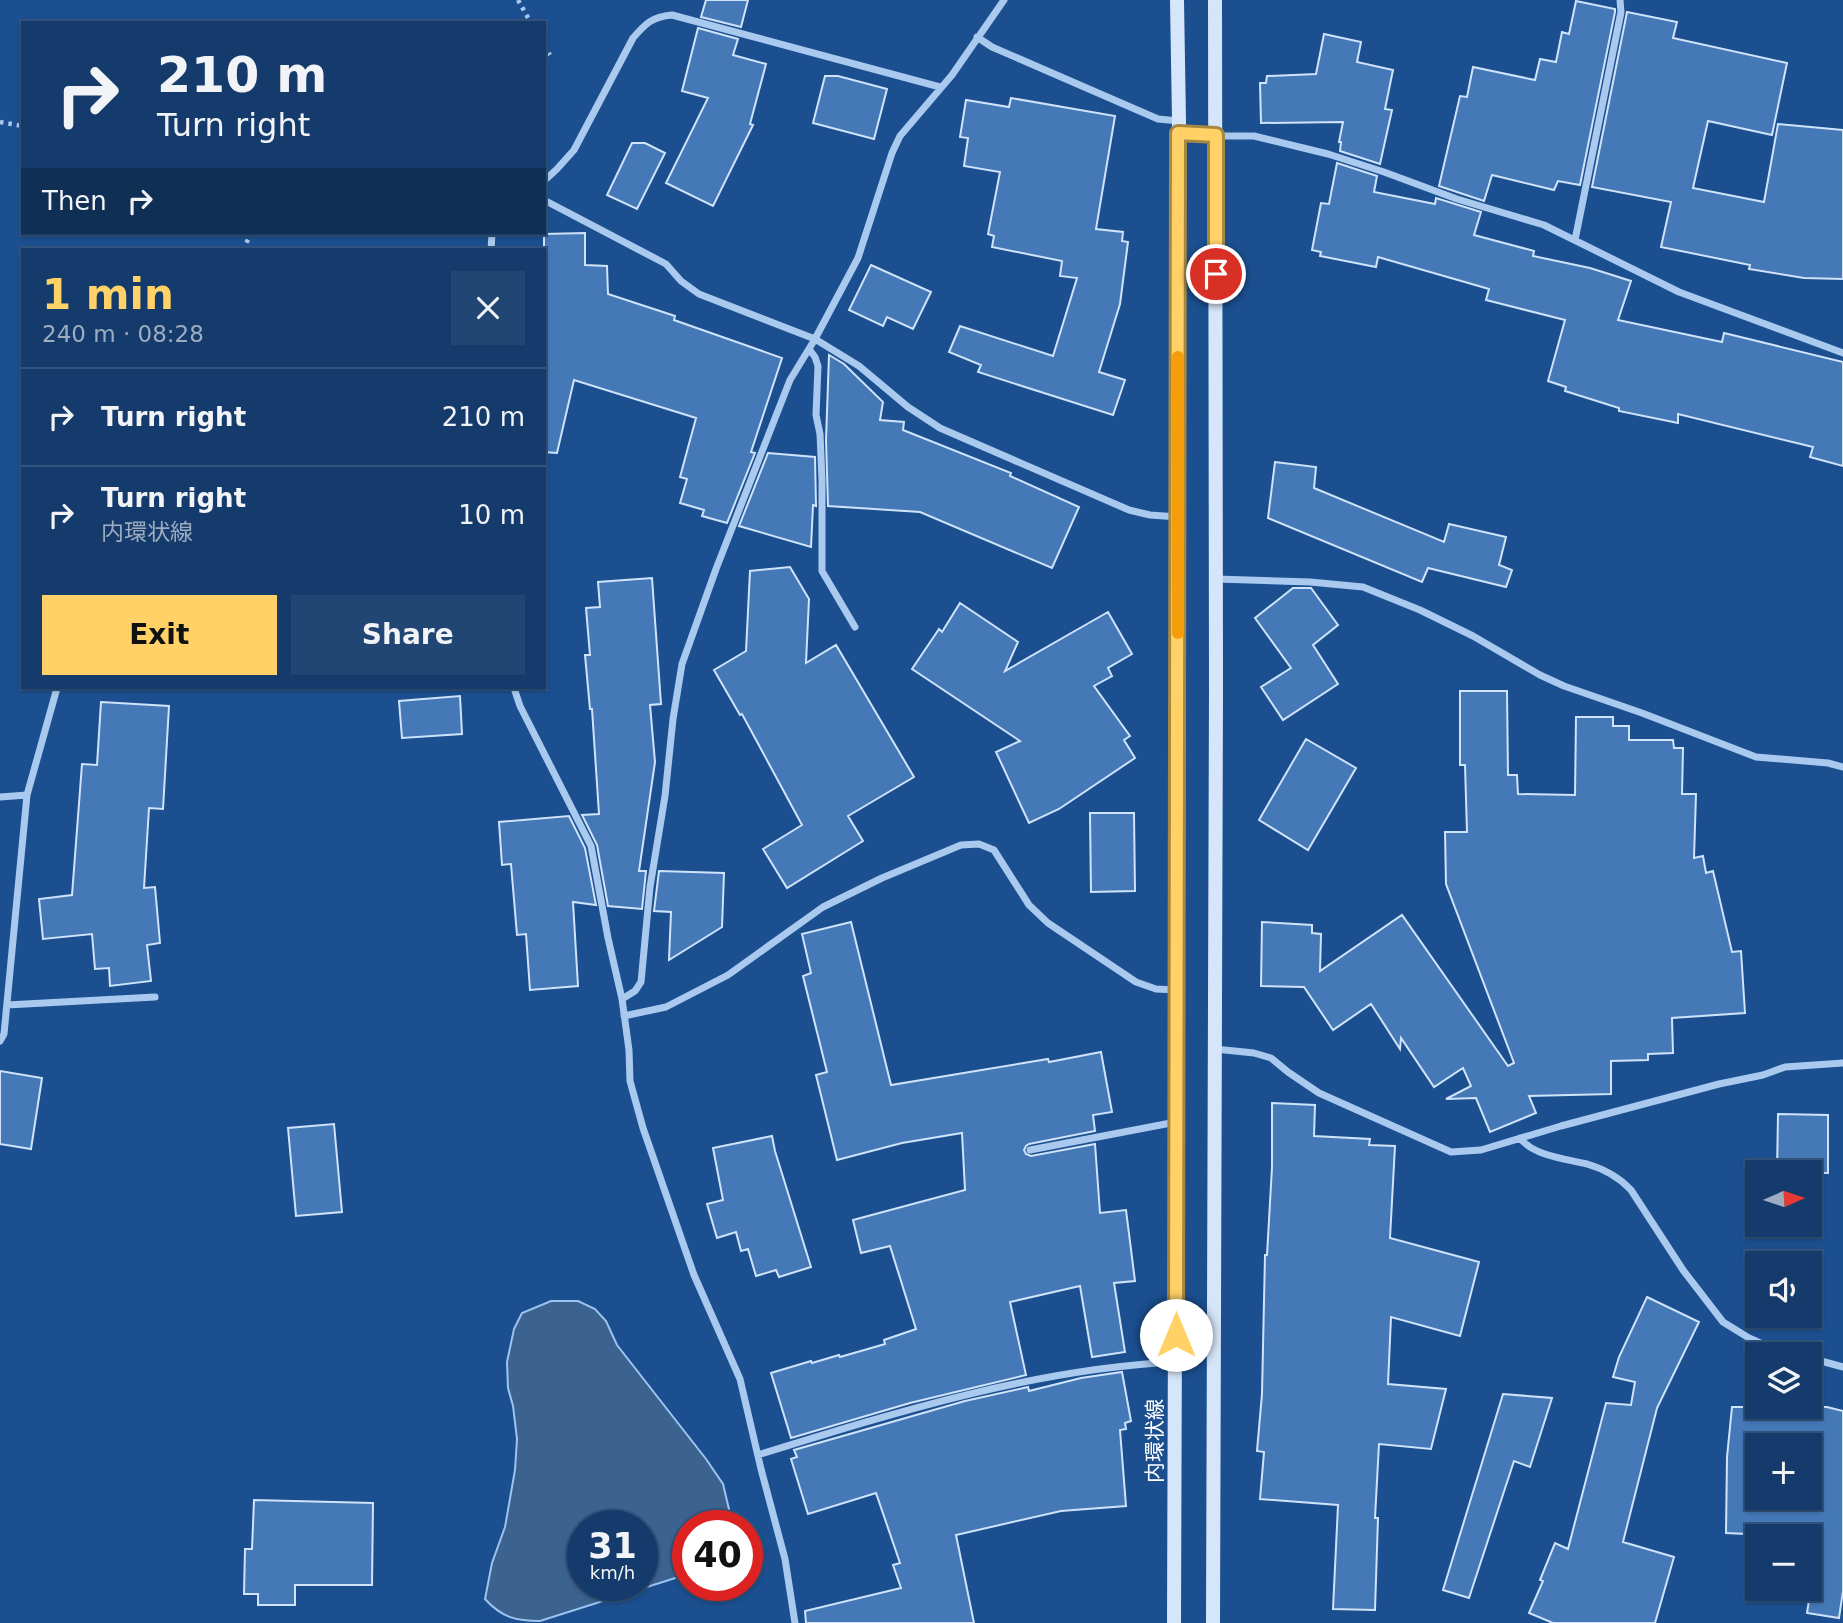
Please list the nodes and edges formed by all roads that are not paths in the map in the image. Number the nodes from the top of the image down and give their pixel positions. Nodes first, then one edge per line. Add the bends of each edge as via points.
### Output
1 (1004, 0) edge
2 (1177, 0) edge
3 (1215, 0) edge
4 (1620, 0) edge
5 (977, 37) junction
6 (940, 88) junction
7 (1179, 127) junction
8 (1216, 135) junction
9 (546, 179) edge
10 (546, 201) edge
11 (1575, 240) junction
12 (815, 339) junction
13 (809, 349) junction
14 (1843, 352) edge
15 (1178, 517) junction
16 (1216, 579) junction
17 (855, 626) dead end
18 (57, 689) edge
19 (514, 689) edge
20 (1843, 767) edge
21 (27, 795) junction
22 (0, 797) edge
23 (1177, 990) junction
24 (155, 997) dead end
25 (622, 999) junction
26 (7, 1005) junction
27 (624, 1016) junction
28 (0, 1041) edge
29 (1215, 1049) junction
30 (1843, 1063) edge
31 (1176, 1122) junction
32 (1520, 1138) junction
33 (1030, 1150) dead end
34 (1760, 1342) edge
35 (1822, 1361) edge
36 (1176, 1362) junction
37 (1843, 1367) edge
38 (758, 1455) junction
39 (795, 1623) edge
40 (1174, 1623) edge
41 (1213, 1623) edge

1 - 5 street
2 - 7 street, 内環状線
3 - 8 street
4 - 11 street via 1622,12
5 - 6 street
5 - 7 street
6 - 9 street via 672,16 659,17 633,37 574,150
6 - 12 street via 900,136 858,258
7 - 8 street
7 - 15 street, 内環状線
8 - 11 street via 1254,135 1328,154 1544,225
8 - 16 street
10 - 12 street via 666,264 699,294
11 - 14 street via 1679,292
12 - 13 street
12 - 15 street via 859,366 940,428 1129,510
13 - 17 street via 818,366 822,571
13 - 25 street via 790,380 682,664 641,982
15 - 23 street, 内環状線
16 - 20 street via 1363,587 1473,636 1564,686 1756,757
16 - 29 street
18 - 21 street
19 - 25 street via 591,846
21 - 22 street
21 - 26 street
23 - 27 street via 1136,982 1048,923 1029,905 994,850 979,844 961,845 882,878 823,907 728,975 666,1007
23 - 31 street, 内環状線
24 - 26 street
25 - 27 street
26 - 28 street
27 - 38 street via 630,1081 643,1128 694,1275 740,1379
29 - 32 street via 1270,1058 1319,1093 1451,1152 1481,1150
29 - 41 street
30 - 32 street via 1785,1067
31 - 33 street
31 - 36 street, 内環状線
32 - 34 street via 1550,1156 1590,1165 1622,1181 1723,1322
35 - 37 street
36 - 38 street via 1007,1385
36 - 40 street, 内環状線
38 - 39 street via 785,1559

